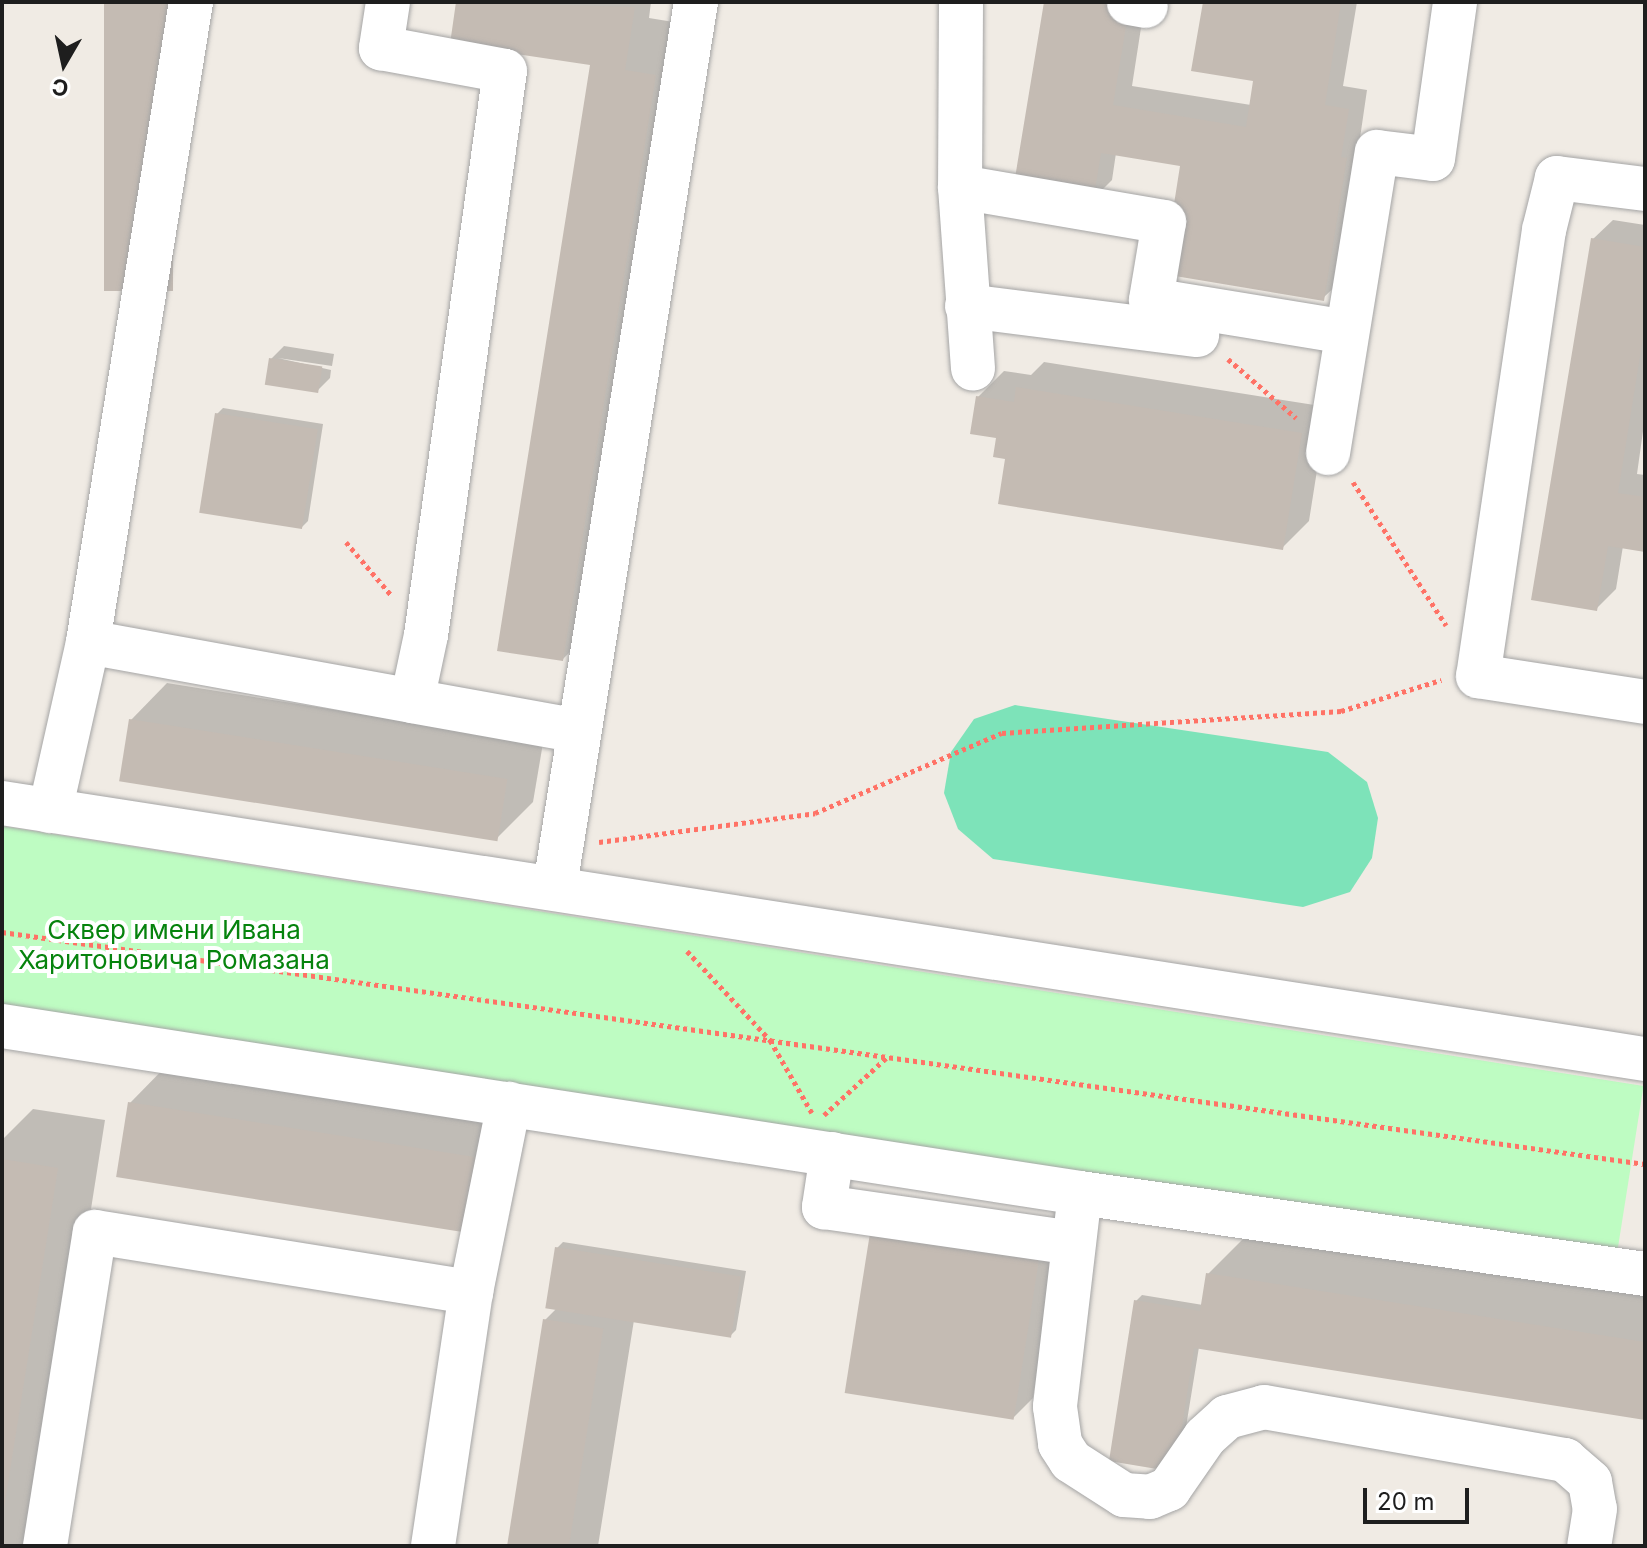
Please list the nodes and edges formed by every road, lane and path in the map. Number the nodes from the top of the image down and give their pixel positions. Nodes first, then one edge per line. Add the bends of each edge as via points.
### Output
1 (191, 2) edge
2 (388, 2) edge
3 (696, 2) edge
4 (961, 2) edge
5 (1455, 2) edge
6 (960, 187) junction
7 (1645, 189) edge
8 (967, 306) junction
9 (1201, 323) junction
10 (1346, 332) junction
11 (973, 369) dead end
12 (1328, 453) junction
13 (88, 642) junction
14 (1478, 676) junction
15 (412, 701) junction
16 (1645, 702) edge
17 (578, 731) junction
18 (2, 803) edge
19 (50, 811) junction
20 (598, 842) dead end
21 (555, 886) junction
22 (2, 932) edge
23 (2, 1026) edge
24 (887, 1057) junction
25 (1645, 1059) edge
26 (509, 1104) junction
27 (825, 1138) junction
28 (1645, 1164) edge
29 (1080, 1193) junction
30 (1073, 1243) junction
31 (1645, 1274) edge
32 (471, 1292) junction
33 (45, 1546) edge
34 (433, 1546) edge
35 (1589, 1546) edge

1 - 13 lane
2 - 15 lane via 381,48 505,71 426,635
3 - 17 lane
4 - 6 lane
5 - 10 lane via 1433,159 1377,152
6 - 8 lane
6 - 9 lane via 1164,222 1151,300
7 - 14 lane via 1557,178 1544,230
8 - 9 lane
8 - 11 lane
9 - 10 lane
9 - 12 path
10 - 12 lane
12 - 14 path via 1355,484
13 - 15 lane
13 - 19 lane
14 - 16 lane
14 - 20 path via 1426,682 1341,711 1002,733 815,813
15 - 17 lane
17 - 21 lane
18 - 19 lane
19 - 21 lane
21 - 25 lane
22 - 24 path
23 - 26 lane
24 - 27 path
24 - 28 path
26 - 27 lane
26 - 32 lane
27 - 29 lane
27 - 30 lane via 824,1207
29 - 30 lane
29 - 31 lane
30 - 35 lane via 1055,1407 1060,1444 1071,1461 1124,1495 1150,1497 1169,1489 1205,1437 1227,1417 1264,1407 1565,1460 1590,1482 1595,1509
32 - 33 lane via 95,1232
32 - 34 lane

